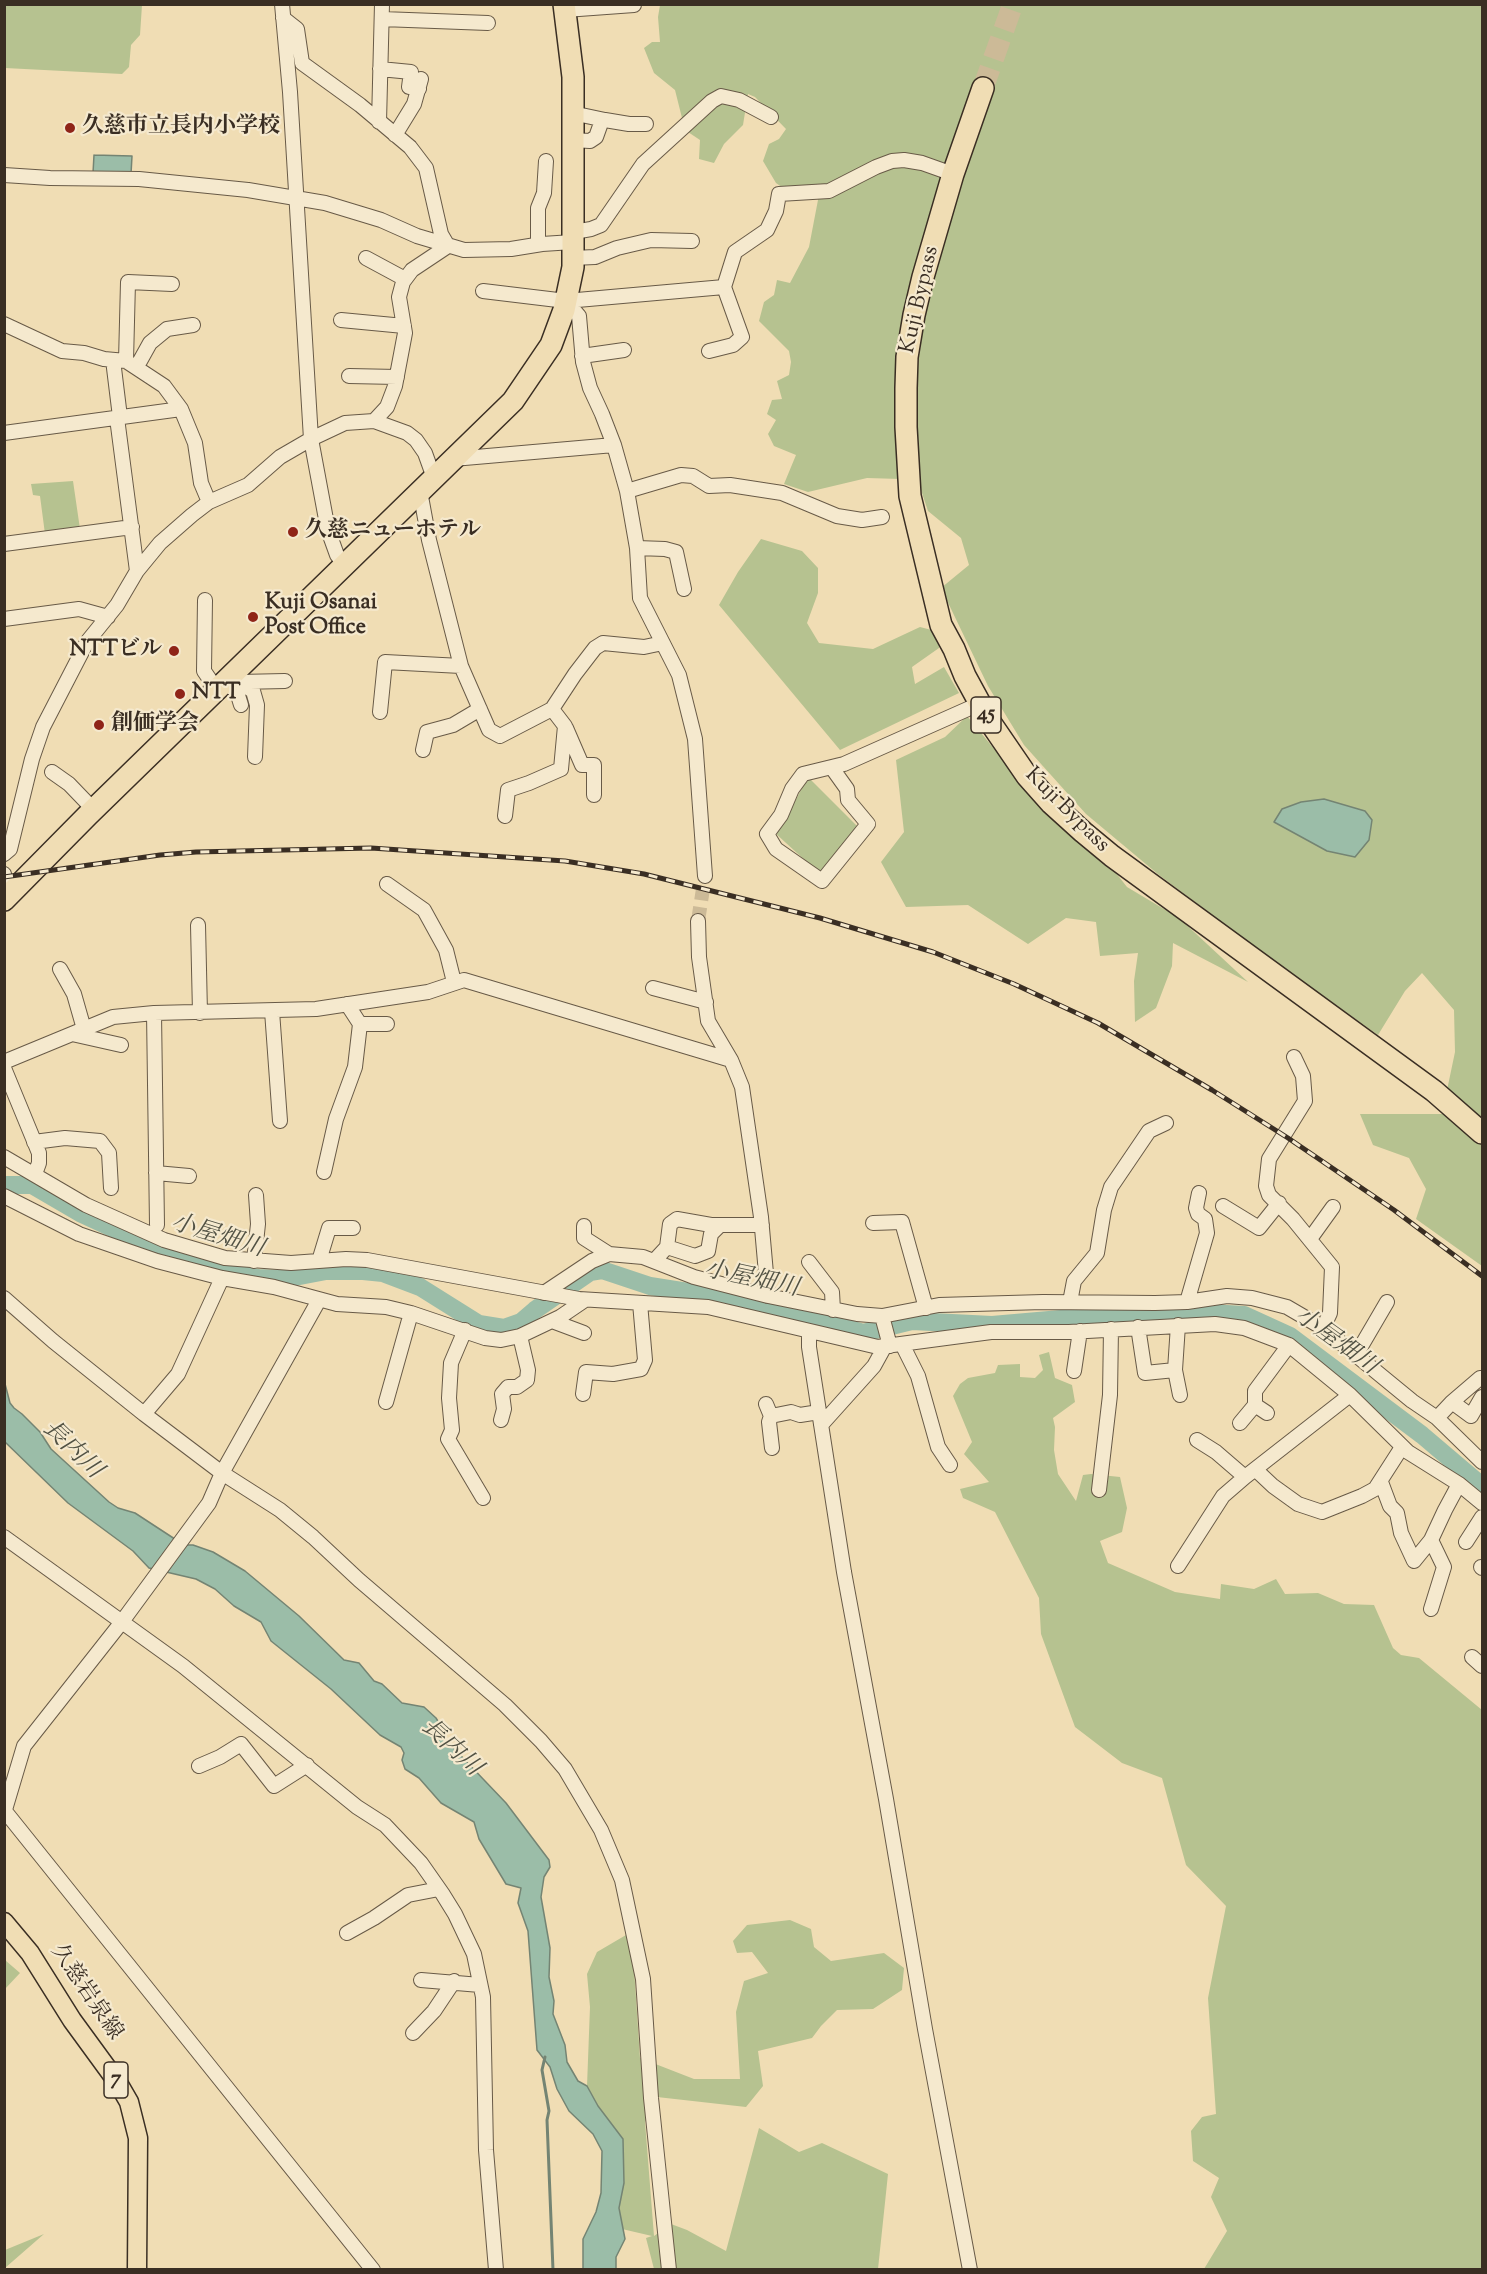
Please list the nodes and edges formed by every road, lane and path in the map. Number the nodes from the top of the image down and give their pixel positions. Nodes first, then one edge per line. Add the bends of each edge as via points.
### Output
1 (634, 4) edge
2 (565, 7) edge
3 (282, 11) edge
4 (382, 12) edge
5 (488, 23) dead end
6 (380, 69) junction
7 (983, 88) tunnel mouth
8 (572, 113) junction
9 (771, 117) dead end
10 (605, 120) junction
11 (379, 122) junction
12 (646, 124) dead end
13 (395, 135) junction
14 (572, 140) junction
15 (546, 161) dead end
16 (953, 174) junction
17 (4, 175) edge
18 (297, 199) junction
19 (692, 241) dead end
20 (538, 244) junction
21 (573, 244) junction
22 (448, 246) junction
23 (366, 258) dead end
24 (405, 279) junction
25 (172, 284) dead end
26 (724, 287) junction
27 (483, 291) dead end
28 (566, 301) junction
29 (341, 320) dead end
30 (4, 324) edge
31 (193, 325) dead end
32 (404, 326) junction
33 (624, 350) dead end
34 (709, 351) dead end
35 (582, 356) junction
36 (119, 360) junction
37 (140, 361) dead end
38 (349, 376) dead end
39 (397, 377) junction
40 (181, 409) junction
41 (119, 417) junction
42 (374, 421) junction
43 (4, 433) edge
44 (310, 439) junction
45 (614, 445) junction
46 (453, 459) junction
47 (427, 484) junction
48 (627, 491) junction
49 (209, 502) junction
50 (882, 517) dead end
51 (132, 527) junction
52 (4, 544) edge
53 (637, 548) junction
54 (345, 566) junction
55 (137, 571) junction
56 (684, 589) dead end
57 (205, 600) dead end
58 (108, 618) junction
59 (4, 619) edge
60 (663, 643) junction
61 (461, 666) junction
62 (285, 681) dead end
63 (227, 685) junction
64 (979, 704) junction
65 (240, 705) dead end
66 (480, 709) junction
67 (552, 709) junction
68 (380, 712) dead end
69 (565, 726) junction
70 (423, 750) dead end
71 (255, 757) dead end
72 (832, 768) junction
73 (52, 772) dead end
74 (594, 795) dead end
75 (94, 810) junction
76 (505, 816) dead end
77 (4, 854) edge
78 (4, 874) edge
79 (705, 876) tunnel mouth
80 (387, 884) dead end
81 (6, 898) edge
82 (698, 921) tunnel mouth
83 (198, 925) dead end
84 (60, 969) dead end
85 (454, 982) junction
86 (653, 988) dead end
87 (706, 1002) junction
88 (347, 1004) junction
89 (272, 1011) junction
90 (154, 1013) junction
91 (201, 1013) junction
92 (360, 1024) junction
93 (387, 1024) dead end
94 (78, 1032) junction
95 (121, 1045) dead end
96 (1294, 1057) dead end
97 (731, 1060) junction
98 (4, 1062) edge
99 (4, 1068) edge
100 (280, 1121) dead end
101 (1166, 1123) dead end
102 (1482, 1133) edge
103 (34, 1142) junction
104 (7, 1161) edge
105 (324, 1172) dead end
106 (156, 1173) junction
107 (35, 1174) junction
108 (189, 1176) dead end
109 (111, 1188) dead end
110 (1199, 1193) dead end
111 (256, 1195) dead end
112 (4, 1196) edge
113 (1279, 1203) junction
114 (1223, 1206) dead end
115 (1333, 1207) dead end
116 (873, 1223) dead end
117 (157, 1225) dead end
118 (720, 1225) junction
119 (584, 1226) dead end
120 (762, 1226) junction
121 (353, 1228) dead end
122 (1310, 1239) junction
123 (163, 1242) junction
124 (667, 1247) junction
125 (609, 1254) junction
126 (157, 1259) junction
127 (254, 1261) junction
128 (319, 1261) junction
129 (654, 1261) junction
130 (809, 1262) dead end
131 (222, 1278) junction
132 (548, 1294) junction
133 (768, 1296) junction
134 (4, 1298) edge
135 (319, 1300) junction
136 (582, 1300) junction
137 (1070, 1302) junction
138 (1187, 1302) junction
139 (1387, 1302) dead end
140 (640, 1303) junction
141 (926, 1308) junction
142 (833, 1310) junction
143 (411, 1312) junction
144 (883, 1319) junction
145 (552, 1321) junction
146 (1178, 1325) junction
147 (1138, 1327) junction
148 (1323, 1328) junction
149 (1111, 1329) junction
150 (465, 1330) junction
151 (809, 1331) junction
152 (1080, 1331) junction
153 (584, 1333) dead end
154 (520, 1336) junction
155 (891, 1344) junction
156 (1289, 1345) junction
157 (1356, 1355) junction
158 (1175, 1370) junction
159 (1074, 1371) dead end
160 (1480, 1378) dead end
161 (583, 1394) dead end
162 (1180, 1395) dead end
163 (1350, 1395) junction
164 (1482, 1396) edge
165 (386, 1401) dead end
166 (1452, 1402) junction
167 (1255, 1405) junction
168 (1267, 1413) dead end
169 (144, 1414) junction
170 (820, 1418) junction
171 (1437, 1418) junction
172 (501, 1420) dead end
173 (1240, 1423) dead end
174 (1197, 1440) dead end
175 (1402, 1447) junction
176 (772, 1448) dead end
177 (1482, 1462) edge
178 (950, 1465) dead end
179 (222, 1473) junction
180 (1250, 1474) junction
181 (1381, 1482) junction
182 (1459, 1484) junction
183 (1099, 1490) dead end
184 (483, 1498) dead end
185 (1482, 1503) edge
186 (1482, 1517) edge
187 (4, 1537) edge
188 (1431, 1539) junction
189 (1466, 1542) dead end
190 (1178, 1566) dead end
191 (1431, 1610) dead end
192 (125, 1618) junction
193 (307, 1765) junction
194 (199, 1766) dead end
195 (5, 1812) edge
196 (439, 1889) junction
197 (4, 1922) edge
198 (347, 1933) dead end
199 (421, 1980) dead end
200 (454, 1981) junction
201 (480, 1985) junction
202 (413, 2033) dead end
203 (137, 2270) edge
204 (374, 2270) edge
205 (496, 2270) edge
206 (669, 2270) edge
207 (970, 2270) edge

1 - 2 street
2 - 8 highway via 573,77
3 - 11 street via 297,29 302,63
3 - 18 street
4 - 5 street
4 - 6 street
6 - 11 street
6 - 13 street via 411,72 409,87 420,84 414,104
7 - 16 highway, Kuji Bypass / 45
8 - 10 street
8 - 14 highway
9 - 21 street via 739,100 721,96 712,101 643,164 601,225
10 - 12 street
10 - 14 street via 590,141
11 - 13 street
13 - 22 street via 426,168 441,234
14 - 21 highway
15 - 20 street via 544,193 538,208
16 - 26 street via 922,163 892,161 830,191 779,194 767,230 735,252
16 - 64 highway, Kuji Bypass / 45 via 921,286 907,357 907,471 941,625
17 - 18 street via 139,179
18 - 22 street via 381,220
18 - 44 street
19 - 21 street via 651,240 595,257
20 - 21 street
20 - 22 street via 485,250
21 - 28 highway
22 - 24 street
23 - 24 street
24 - 32 street via 399,297
25 - 36 street via 128,282
26 - 28 street
26 - 34 street via 742,337 733,345
27 - 28 street
28 - 35 street via 579,316
28 - 46 highway via 551,345 513,401
29 - 32 street
30 - 36 street via 62,351
31 - 37 street via 166,330 150,343
32 - 39 street
33 - 35 street
35 - 45 street via 590,388
36 - 40 street via 164,386
36 - 41 street
38 - 39 street
39 - 42 street via 387,407
40 - 41 street
40 - 49 street via 195,443 201,483
41 - 43 street
41 - 51 street
42 - 44 street via 345,423
42 - 47 street via 416,440 425,453
44 - 49 street via 280,457 248,484
44 - 54 street via 328,530
45 - 46 street
45 - 48 street
46 - 47 highway
47 - 54 highway
47 - 61 street via 429,540
48 - 50 street via 681,475 693,476 709,486 782,493 837,516 862,520
48 - 53 street
49 - 55 street via 160,543
51 - 52 street
51 - 55 street
53 - 56 street via 676,552
53 - 60 street via 640,598
54 - 63 highway
55 - 58 street
57 - 63 street via 204,671
58 - 59 street via 79,609
58 - 77 street via 87,642 43,726 10,849
60 - 67 street via 644,647 603,643 595,648
60 - 79 street via 679,675 695,739
61 - 66 street
61 - 68 street via 385,662
62 - 63 street
63 - 65 street via 237,692
63 - 71 street via 253,691 257,705
63 - 75 highway
64 - 72 street
64 - 102 highway, Kuji Bypass / 45 via 1027,776 1083,832 1434,1091
66 - 67 street via 489,730 500,736
66 - 70 street via 453,724 427,732
67 - 69 street
69 - 74 street via 582,765 594,765
69 - 76 street via 561,769 508,790
72 - 72 street via 802,774 767,834 776,849 822,881 868,824 848,800 847,789
73 - 75 street
75 - 81 highway
78 - 81 street
80 - 85 street via 424,910 446,950
82 - 87 street
83 - 91 street
84 - 94 street via 74,994
85 - 88 street via 428,992
85 - 97 street via 464,980
86 - 87 street
87 - 97 street via 708,1021
88 - 89 street
88 - 92 street
89 - 91 street
89 - 100 street
90 - 91 street
90 - 94 street via 113,1017
90 - 106 street
92 - 93 street
92 - 105 street via 355,1067 336,1119
94 - 95 street
94 - 98 street
96 - 113 street via 1303,1076 1305,1101 1269,1159 1266,1186 1269,1195
97 - 120 street via 742,1088
99 - 103 street
101 - 137 street via 1149,1131 1111,1186 1097,1253 1074,1281
103 - 107 street via 39,1154
103 - 109 street via 65,1138 100,1141 109,1153
104 - 107 street
106 - 108 street
106 - 117 street
107 - 123 street via 86,1205
110 - 138 street via 1196,1208 1205,1219 1207,1233
111 - 127 street
112 - 126 street via 79,1234
113 - 114 street via 1259,1228
113 - 122 street
115 - 122 street
116 - 141 street via 902,1222
118 - 120 street
118 - 124 street via 711,1234 708,1251 695,1256
118 - 124 street via 677,1219 670,1224
119 - 125 street via 584,1238
120 - 133 street
121 - 128 street via 329,1228
122 - 148 street via 1332,1267 1330,1312
123 - 126 street
123 - 127 street
124 - 129 street
125 - 129 street
125 - 132 street via 591,1261
126 - 131 street
127 - 128 street
128 - 132 street via 367,1260
129 - 133 street
130 - 142 street via 832,1292
131 - 135 street
131 - 169 street via 178,1374
132 - 136 street
133 - 142 street
134 - 169 street
135 - 143 street
135 - 179 street
136 - 140 street
136 - 145 street
137 - 138 street
137 - 141 street
138 - 148 street via 1227,1296 1252,1298 1287,1307
139 - 157 street
140 - 151 street via 708,1307
140 - 161 street via 645,1360 641,1369 613,1381 586,1372
141 - 144 street
142 - 144 street
143 - 150 street
143 - 165 street
144 - 155 street
145 - 153 street
145 - 154 street
146 - 147 street
146 - 156 street via 1244,1328
146 - 158 street
147 - 149 street
147 - 158 street via 1145,1373
148 - 157 street
149 - 152 street
149 - 183 street via 1110,1395
150 - 154 street via 501,1340
150 - 184 street via 451,1363 452,1430 448,1439
151 - 155 street via 878,1347
151 - 170 street
152 - 155 street via 991,1332
152 - 159 street
154 - 172 street via 527,1380 517,1387 508,1387 502,1394
155 - 170 street
155 - 178 street via 918,1376 938,1447
156 - 163 street
156 - 167 street via 1255,1391
157 - 171 street
158 - 162 street
160 - 166 street
163 - 175 street
163 - 180 street
164 - 166 street via 1471,1416
166 - 171 street
167 - 168 street
167 - 173 street
169 - 179 street
170 - 176 street via 769,1410
170 - 207 street via 844,1572
171 - 177 street
174 - 180 street
175 - 181 street
175 - 182 street
179 - 192 street via 197,1521
179 - 206 street via 314,1537 505,1705 565,1769 601,1830 622,1880 643,1979
180 - 181 street via 1298,1504 1322,1512 1362,1496
180 - 190 street via 1223,1496
181 - 188 street via 1414,1561
182 - 185 street
182 - 188 street
186 - 189 street
187 - 192 street
188 - 191 street via 1444,1567
192 - 193 street
192 - 195 street via 24,1746
193 - 194 street via 274,1786 241,1744
193 - 196 street via 385,1825 421,1863
195 - 204 street
196 - 198 street via 408,1895
196 - 201 street via 474,1954
197 - 203 main road, 久慈岩泉線 / 7 via 30,1953 129,2102 138,2138
199 - 200 street
200 - 201 street
200 - 202 street
201 - 205 street via 486,2150

